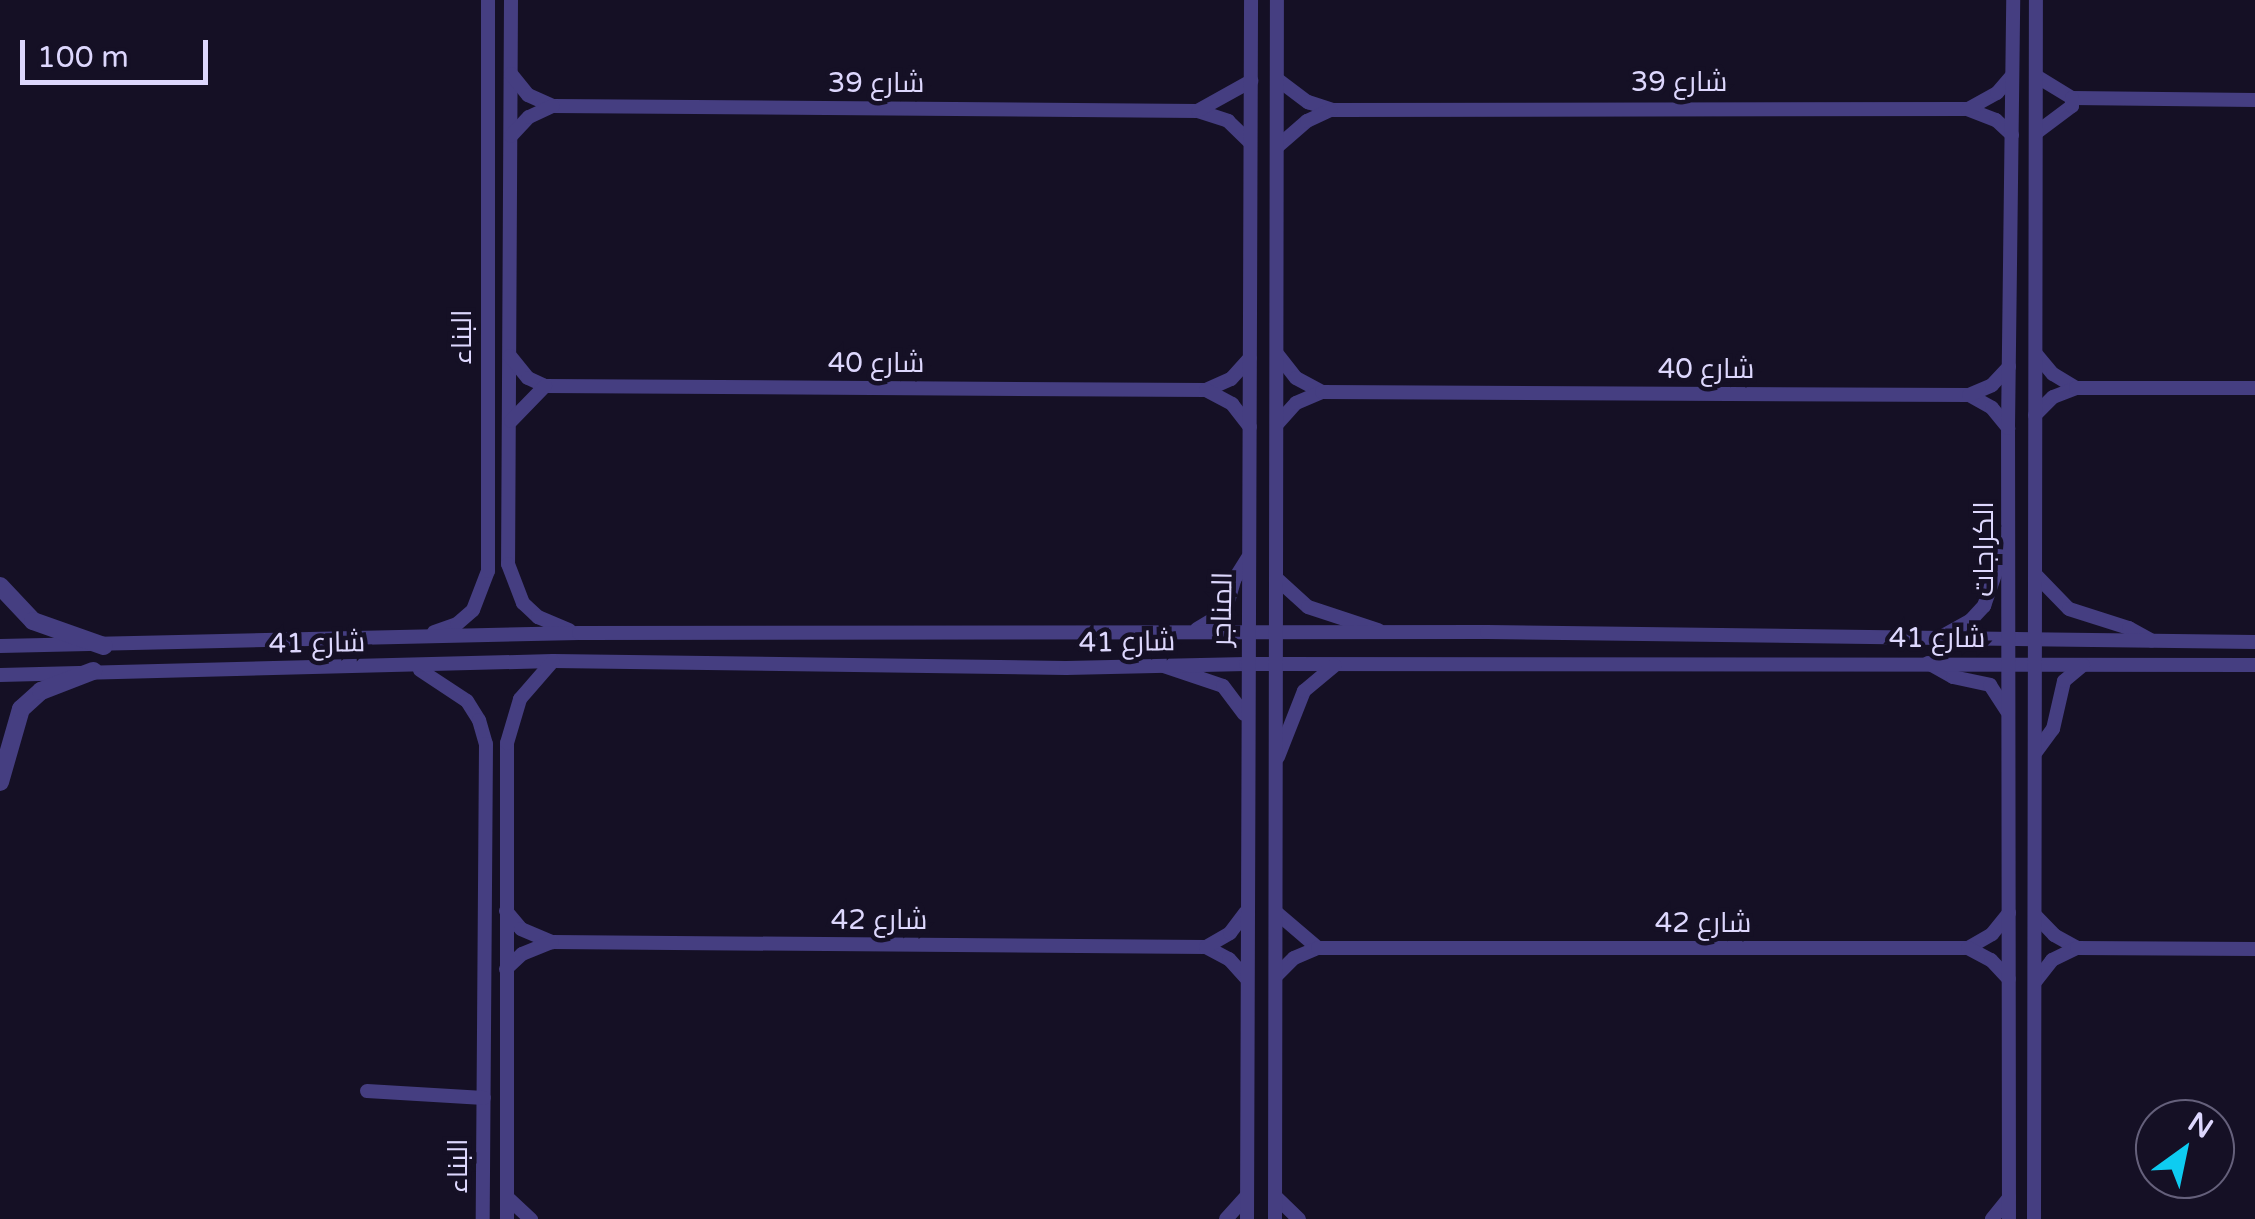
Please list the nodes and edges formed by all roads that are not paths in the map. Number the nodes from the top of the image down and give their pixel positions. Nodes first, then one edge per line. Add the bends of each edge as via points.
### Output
1 (488, 0) edge
2 (511, 0) edge
3 (1252, 0) edge
4 (1277, 0) edge
5 (2013, 0) edge
6 (2036, 0) edge
7 (511, 74) junction
8 (2012, 76) junction
9 (2036, 76) junction
10 (1277, 79) junction
11 (1250, 82) junction
12 (2072, 98) junction
13 (2255, 100) edge
14 (554, 106) junction
15 (1967, 109) junction
16 (1198, 110) junction
17 (1332, 110) junction
18 (2036, 133) junction
19 (2012, 134) junction
20 (511, 136) junction
21 (1250, 142) junction
22 (1276, 148) junction
23 (1278, 354) junction
24 (2036, 354) junction
25 (510, 356) junction
26 (1250, 358) junction
27 (2009, 367) junction
28 (546, 386) junction
29 (2076, 388) junction
30 (2255, 388) edge
31 (1206, 390) junction
32 (1322, 392) junction
33 (1968, 395) junction
34 (2036, 415) junction
35 (509, 423) junction
36 (1278, 424) junction
37 (1250, 427) junction
38 (2008, 428) junction
39 (2010, 535) junction
40 (1248, 557) junction
41 (2035, 574) junction
42 (1276, 578) junction
43 (0, 586) edge
44 (579, 633) junction
45 (1184, 633) junction
46 (1248, 633) junction
47 (1277, 633) junction
48 (1383, 633) junction
49 (420, 638) junction
50 (1933, 641) junction
51 (2008, 642) junction
52 (2035, 642) junction
53 (2153, 642) junction
54 (2255, 642) edge
55 (0, 646) edge
56 (104, 646) junction
57 (552, 661) junction
58 (1927, 662) junction
59 (2008, 663) junction
60 (2036, 663) junction
61 (1246, 664) junction
62 (1278, 664) junction
63 (2084, 664) junction
64 (1335, 665) junction
65 (2255, 665) edge
66 (1164, 666) junction
67 (415, 667) junction
68 (93, 671) junction
69 (0, 675) edge
70 (2009, 714) junction
71 (1246, 718) junction
72 (2036, 752) junction
73 (1277, 758) junction
74 (0, 782) edge
75 (506, 911) junction
76 (1246, 912) junction
77 (2009, 912) junction
78 (1278, 913) junction
79 (2035, 915) junction
80 (552, 942) junction
81 (1206, 947) junction
82 (1318, 948) junction
83 (1968, 948) junction
84 (2077, 948) junction
85 (2255, 949) edge
86 (506, 969) junction
87 (1276, 976) junction
88 (1246, 978) junction
89 (2009, 979) junction
90 (2035, 982) junction
91 (367, 1091) dead end
92 (484, 1098) junction
93 (1246, 1196) junction
94 (508, 1197) junction
95 (1276, 1197) junction
96 (2010, 1197) junction
97 (2034, 1202) junction
98 (483, 1219) edge
99 (507, 1219) edge
100 (531, 1219) edge
101 (1226, 1219) edge
102 (1246, 1219) edge
103 (1276, 1219) edge
104 (1299, 1219) edge
105 (1992, 1219) edge
106 (2010, 1219) edge
107 (2034, 1219) edge
108 (2050, 1219) edge

1 - 49 street, البناء via 488,571 466,617
2 - 7 street, البناء
3 - 11 street, المناجر
4 - 10 street, المناجر
5 - 8 street, الكراجات
6 - 9 street, الكراجات
7 - 14 street via 528,95
7 - 20 street, البناء
8 - 15 street
8 - 19 street, الكراجات
9 - 12 street
9 - 18 street, الكراجات
10 - 17 street, شارع 39
10 - 22 street, المناجر
11 - 16 street, شارع 39
11 - 21 street, المناجر
12 - 13 street
12 - 18 street via 2072,106
14 - 16 street, شارع 39
14 - 20 street via 529,117
15 - 17 street, شارع 39
15 - 19 street, شارع 39
16 - 21 street, شارع 39 via 1228,121
17 - 22 street
18 - 24 street, الكراجات
19 - 27 street, الكراجات
20 - 25 street, البناء
21 - 26 street, المناجر
22 - 23 street, المناجر
23 - 32 street via 1296,378
23 - 36 street, المناجر
24 - 29 street
24 - 34 street, الكراجات
25 - 28 street via 521,372
25 - 35 street, البناء
26 - 31 street
26 - 37 street, المناجر
27 - 33 street via 1992,385
27 - 38 street, الكراجات
28 - 31 street, شارع 40
28 - 35 street
29 - 30 street
29 - 34 street via 2053,397
31 - 37 street via 1232,404
32 - 33 street, شارع 40
32 - 36 street via 1296,403
33 - 38 street via 1992,408
34 - 41 street, الكراجات
35 - 44 street, البناء via 512,585 538,617
36 - 42 street, المناجر
37 - 40 street, المناجر
38 - 39 street, الكراجات
39 - 50 street via 1984,606
39 - 51 street, الكراجات
40 - 45 street via 1225,612
40 - 46 street, المناجر
41 - 52 street, الكراجات
41 - 53 street via 2069,610
42 - 47 street, المناجر
42 - 48 street, المناجر via 1308,607
43 - 56 street via 32,621
44 - 45 street, شارع 41
44 - 49 street, شارع 41
45 - 46 street, شارع 41
46 - 47 street, شارع 41
46 - 61 street, المناجر
47 - 48 street, شارع 41
47 - 62 street, المناجر
48 - 50 street, شارع 41
49 - 56 street, شارع 41
50 - 51 street, شارع 41
51 - 52 street, شارع 41
51 - 59 street, الكراجات
52 - 53 street, شارع 41
52 - 60 street, الكراجات
53 - 54 street, شارع 41
55 - 56 street, شارع 41
57 - 66 street, شارع 41
57 - 67 street, شارع 41
57 - 75 street, البناء via 520,699 509,731
58 - 59 street, شارع 41
58 - 64 street, شارع 41
58 - 70 street via 1990,685
59 - 60 street, شارع 41
59 - 70 street, الكراجات
60 - 63 street, شارع 41
60 - 72 street, الكراجات
61 - 62 street, شارع 41
61 - 66 street, شارع 41
61 - 71 street, المناجر
62 - 64 street, شارع 41
62 - 73 street, المناجر
63 - 65 street, شارع 41
63 - 72 street via 2064,681 2054,729
64 - 73 street, المناجر via 1304,691
66 - 71 street via 1223,686
67 - 68 street, شارع 41
67 - 92 street, البناء via 458,692 484,731
68 - 69 street, شارع 41
68 - 74 street via 41,691 21,709
70 - 77 street, الكراجات
71 - 76 street, المناجر
72 - 79 street, الكراجات
73 - 78 street, المناجر
75 - 80 street via 521,928
75 - 86 street, البناء
76 - 81 street via 1230,933
76 - 88 street, المناجر
77 - 83 street via 1992,934
77 - 89 street, الكراجات
78 - 82 street
78 - 87 street, المناجر
79 - 84 street
79 - 90 street, الكراجات
80 - 81 street, شارع 42
80 - 86 street, شارع 42
81 - 88 street
82 - 83 street, شارع 42
82 - 87 street
83 - 89 street
84 - 85 street
84 - 90 street via 2052,960
86 - 94 street, البناء
87 - 95 street, المناجر
88 - 93 street, المناجر
89 - 96 street, الكراجات
90 - 97 street, الكراجات
91 - 92 street
92 - 98 street, البناء
93 - 101 street
93 - 102 street, المناجر
94 - 99 street, البناء
94 - 100 street
95 - 103 street, المناجر
95 - 104 street
96 - 105 street
96 - 106 street, الكراجات
97 - 107 street, الكراجات
97 - 108 street

